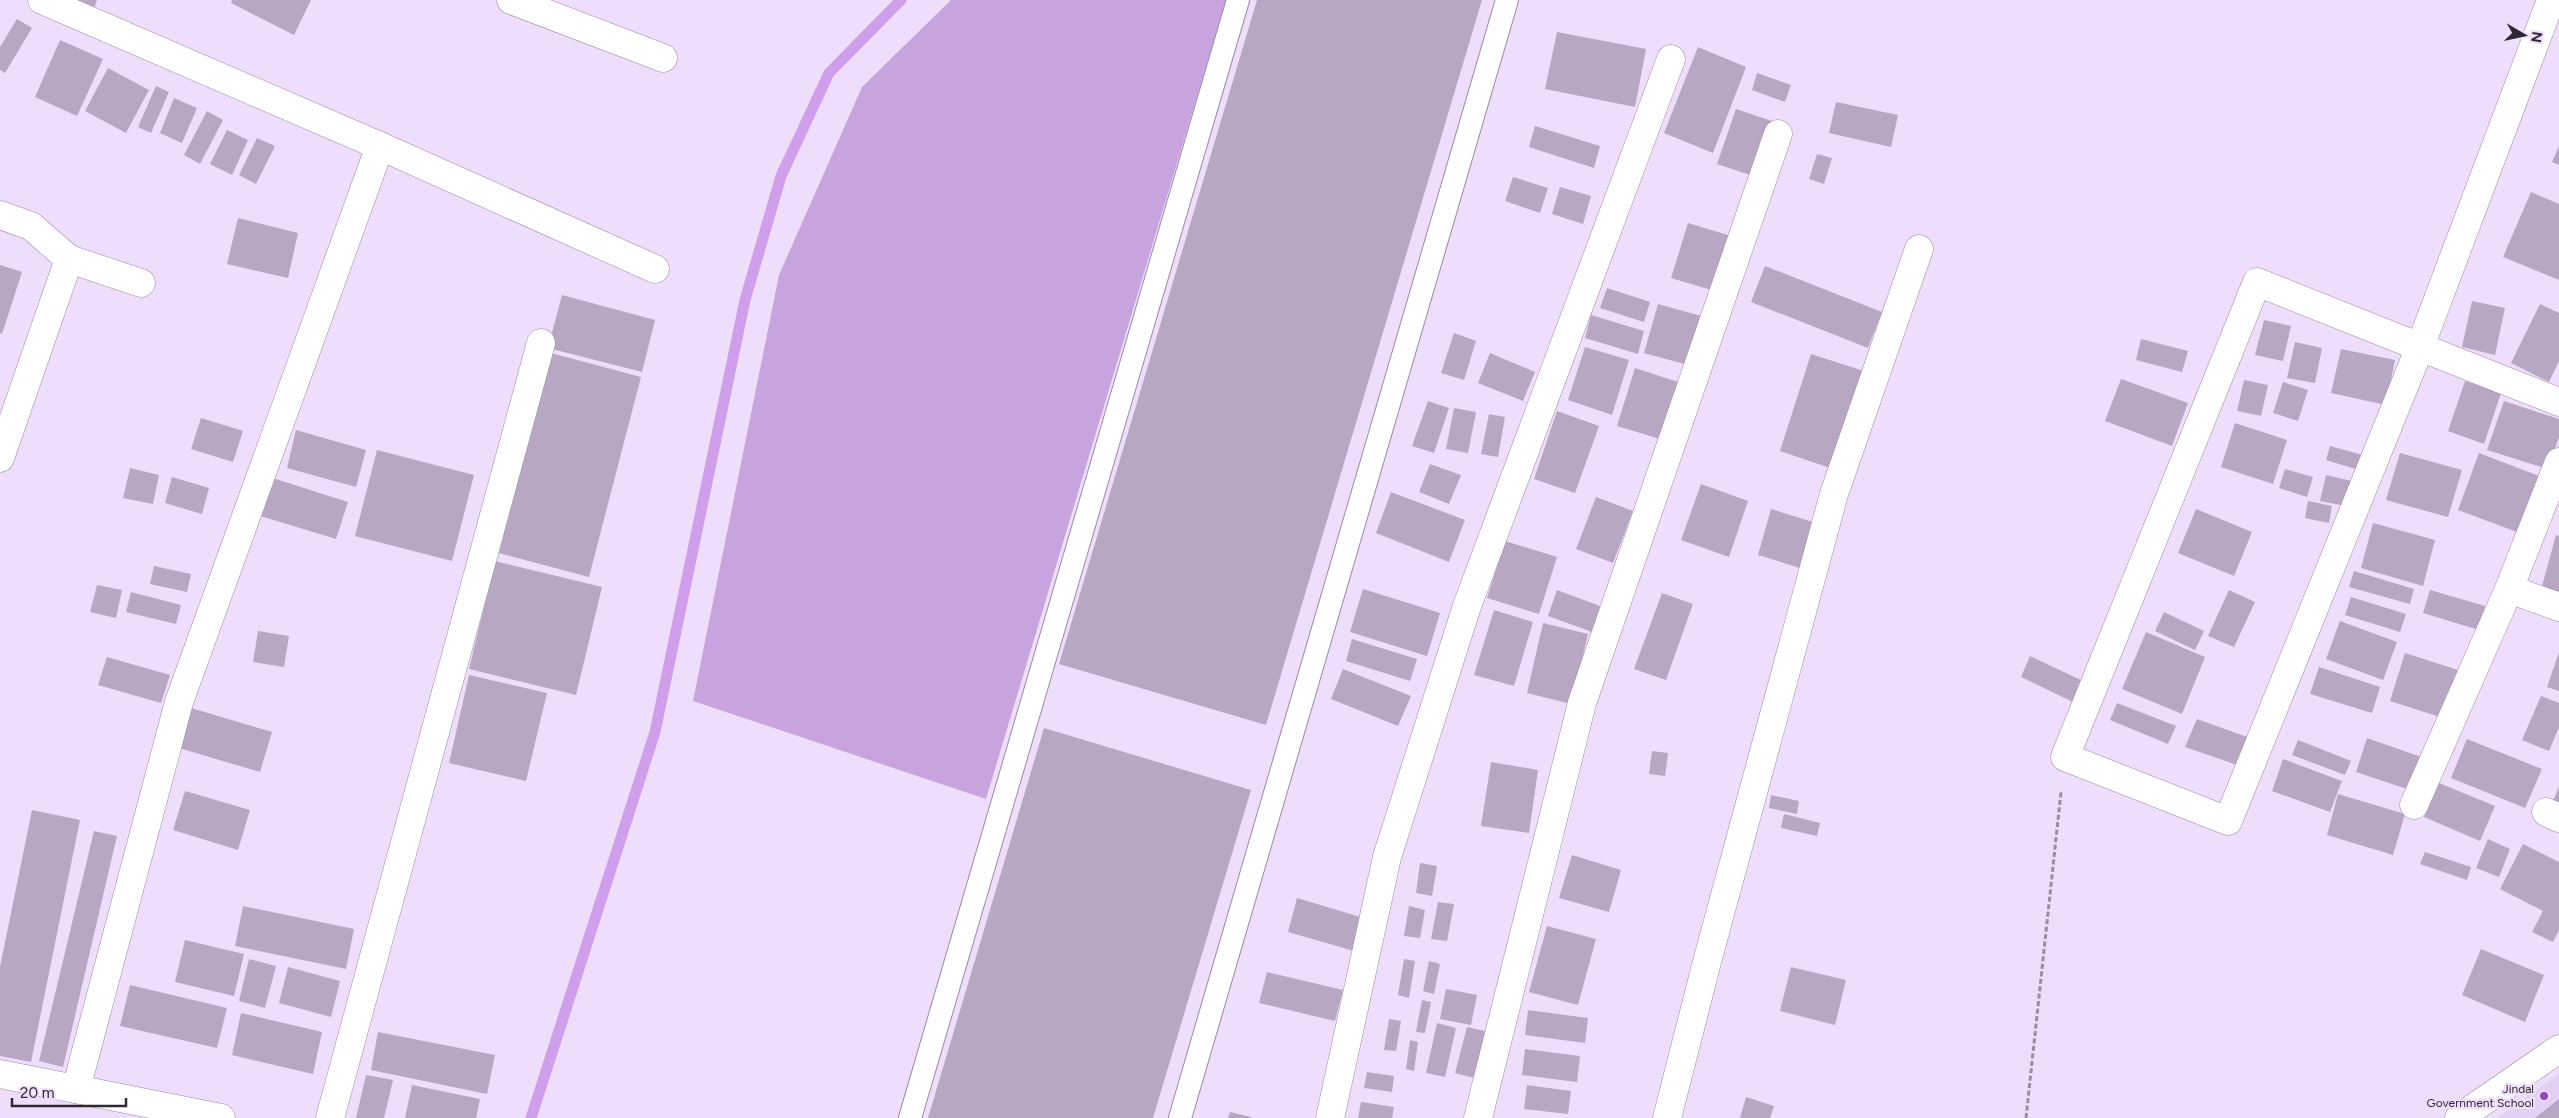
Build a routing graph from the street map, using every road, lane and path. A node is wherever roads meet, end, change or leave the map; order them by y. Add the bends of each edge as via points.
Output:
1 (42, 0) edge
2 (511, 0) edge
3 (1238, 0) edge
4 (1507, 0) edge
5 (2551, 0) edge
6 (663, 58) dead end
7 (1671, 59) dead end
8 (1778, 134) dead end
9 (380, 146) junction
10 (0, 215) edge
11 (1918, 249) dead end
12 (69, 259) junction
13 (655, 269) dead end
14 (141, 283) dead end
15 (542, 343) dead end
16 (2420, 348) junction
17 (2559, 402) edge
18 (0, 458) edge
19 (2559, 462) edge
20 (2509, 589) junction
21 (2559, 608) edge
22 (2065, 757) junction
23 (2414, 805) dead end
24 (2559, 1049) edge
25 (0, 1074) edge
26 (76, 1089) junction
27 (221, 1118) edge
28 (330, 1118) edge
29 (910, 1118) edge
30 (1180, 1118) edge
31 (1330, 1118) edge
32 (1478, 1118) edge
33 (1667, 1118) edge
34 (2026, 1118) edge
35 (2459, 1118) edge

1 - 9 street
2 - 6 street
3 - 29 lane
4 - 30 lane
5 - 16 street
7 - 31 street via 1467,606 1387,857
8 - 32 street via 1582,703
9 - 13 street
9 - 26 street via 179,702
10 - 12 street via 31,226
11 - 33 street via 1834,494
12 - 14 street
12 - 18 street
15 - 28 street
16 - 17 street
16 - 22 street via 2228,821
16 - 22 street via 2257,282
19 - 20 street
20 - 21 street
20 - 23 street
22 - 34 path
24 - 35 street
25 - 26 street
26 - 27 street

